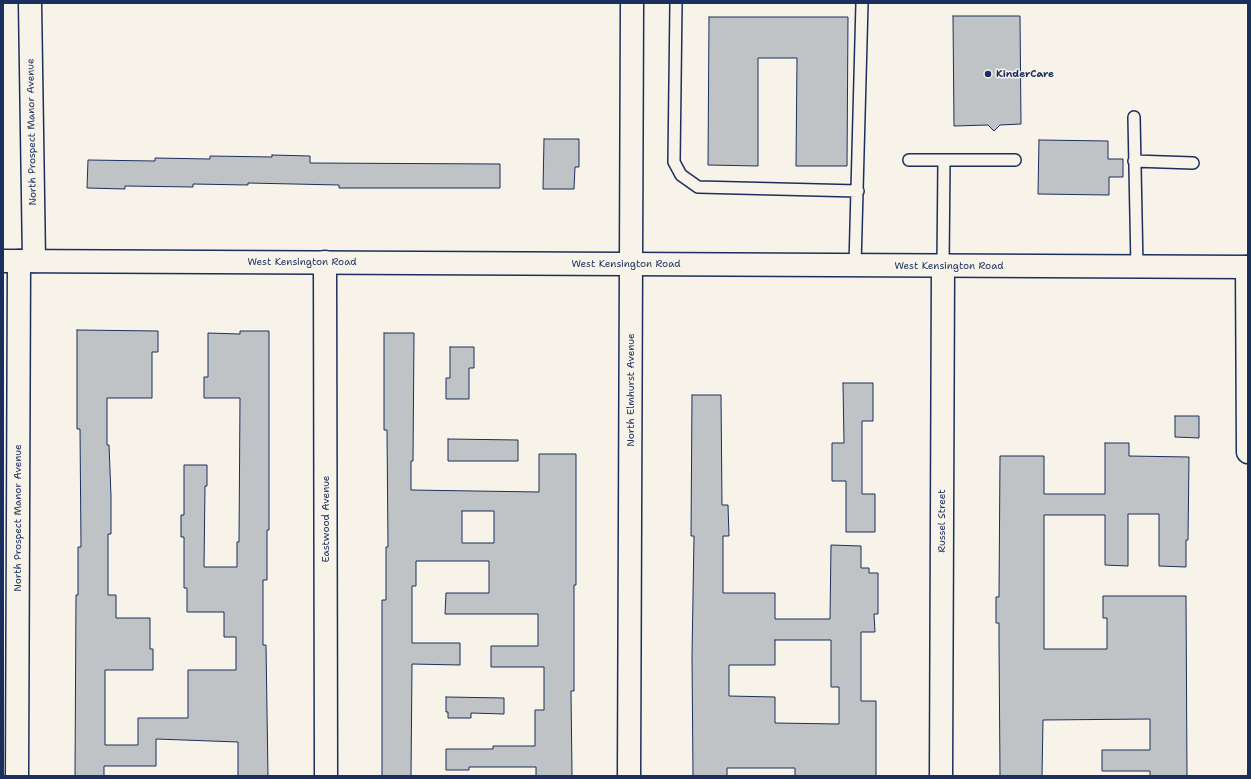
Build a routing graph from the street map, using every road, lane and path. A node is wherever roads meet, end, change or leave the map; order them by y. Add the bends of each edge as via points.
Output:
1 (30, 3) edge
2 (632, 3) edge
3 (676, 3) edge
4 (862, 3) edge
5 (1134, 117) dead end
6 (909, 160) dead end
7 (944, 160) junction
8 (1016, 160) dead end
9 (1134, 161) junction
10 (1193, 163) dead end
11 (858, 191) junction
12 (18, 261) edge
13 (326, 262) junction
14 (631, 264) junction
15 (855, 265) junction
16 (943, 266) junction
17 (1137, 267) junction
18 (1248, 267) edge
19 (1248, 452) edge
20 (17, 776) edge
21 (326, 776) edge
22 (629, 776) edge
23 (941, 776) edge

1 - 12 street, North Prospect Manor Avenue
2 - 14 street, North Elmhurst Avenue
3 - 11 lane via 674,162 681,175 698,187
4 - 11 lane
5 - 9 lane
6 - 7 lane
7 - 8 lane
7 - 16 lane
9 - 10 lane
9 - 17 lane
11 - 15 lane
12 - 13 street, West Kensington Road
12 - 20 street, North Prospect Manor Avenue
13 - 14 street, West Kensington Road
13 - 21 street, Eastwood Avenue
14 - 15 street, West Kensington Road
14 - 22 street, North Elmhurst Avenue
15 - 16 street, West Kensington Road
16 - 17 street, West Kensington Road
16 - 23 street, Russel Street
17 - 18 street, West Kensington Road
18 - 19 street

